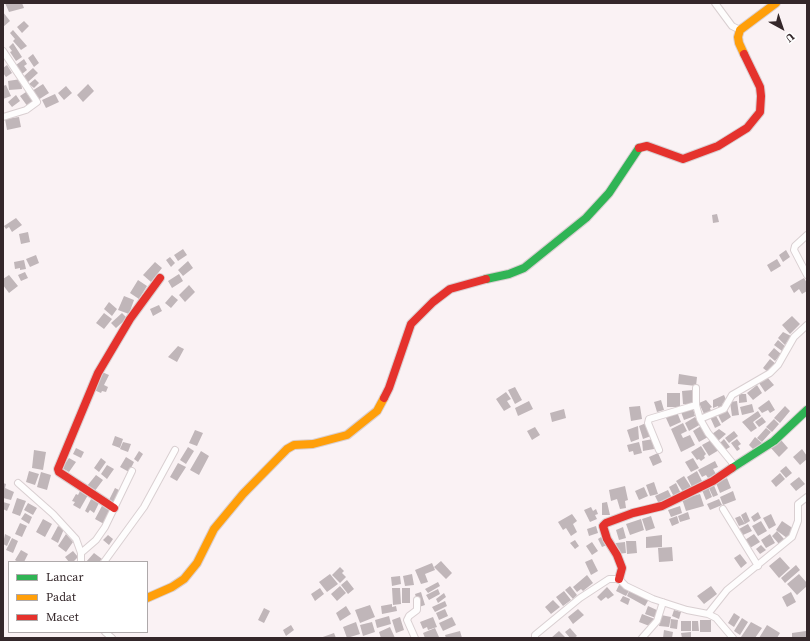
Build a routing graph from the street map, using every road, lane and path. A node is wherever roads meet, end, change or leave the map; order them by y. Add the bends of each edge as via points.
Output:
1 (715, 3) edge
2 (776, 3) edge
3 (740, 30) junction
4 (3, 51) edge
5 (3, 117) edge
6 (807, 235) edge
7 (807, 275) edge
8 (160, 278) dead end
9 (807, 325) edge
10 (696, 388) dead end
11 (696, 405) junction
12 (807, 410) edge
13 (700, 419) junction
14 (175, 450) dead end
15 (659, 450) dead end
16 (735, 466) junction
17 (132, 471) dead end
18 (18, 484) dead end
19 (807, 497) edge
20 (114, 508) junction
21 (723, 509) dead end
22 (81, 553) junction
23 (81, 561) edge
24 (105, 561) edge
25 (758, 566) junction
26 (619, 579) junction
27 (148, 598) edge
28 (416, 600) dead end
29 (663, 602) junction
30 (708, 614) junction
31 (414, 638) edge
32 (535, 638) edge
33 (642, 638) edge
34 (733, 638) edge

1 - 3 street via 732,26
2 - 3 street
3 - 27 street via 739,42 755,75 761,96 760,112 747,128 707,151 683,159 647,146 640,147 610,193 586,218 524,268 500,277 458,286 433,302 411,324 389,388 371,417 347,435 313,444 294,445 287,449 243,494 214,529 197,563 184,579
4 - 5 street via 37,102 26,110
6 - 7 street via 794,250
8 - 20 street via 130,319 98,373 58,469
9 - 13 street via 794,337 778,365 770,373 732,395 724,409
10 - 11 street
11 - 13 street
11 - 15 street via 649,420
12 - 16 street via 774,441
13 - 16 street
14 - 24 street via 144,507
16 - 26 street via 714,481 662,506 604,524 607,539 622,568
17 - 20 street
18 - 22 street via 53,514 76,539
19 - 25 street via 798,504 798,521 794,534
20 - 22 street via 96,540
21 - 25 street
22 - 23 street
25 - 30 street via 727,590
26 - 29 street via 626,586
26 - 32 street via 609,579 580,598 535,635
28 - 31 street via 417,610 407,620
29 - 30 street
29 - 33 street via 657,621
30 - 34 street via 716,618

